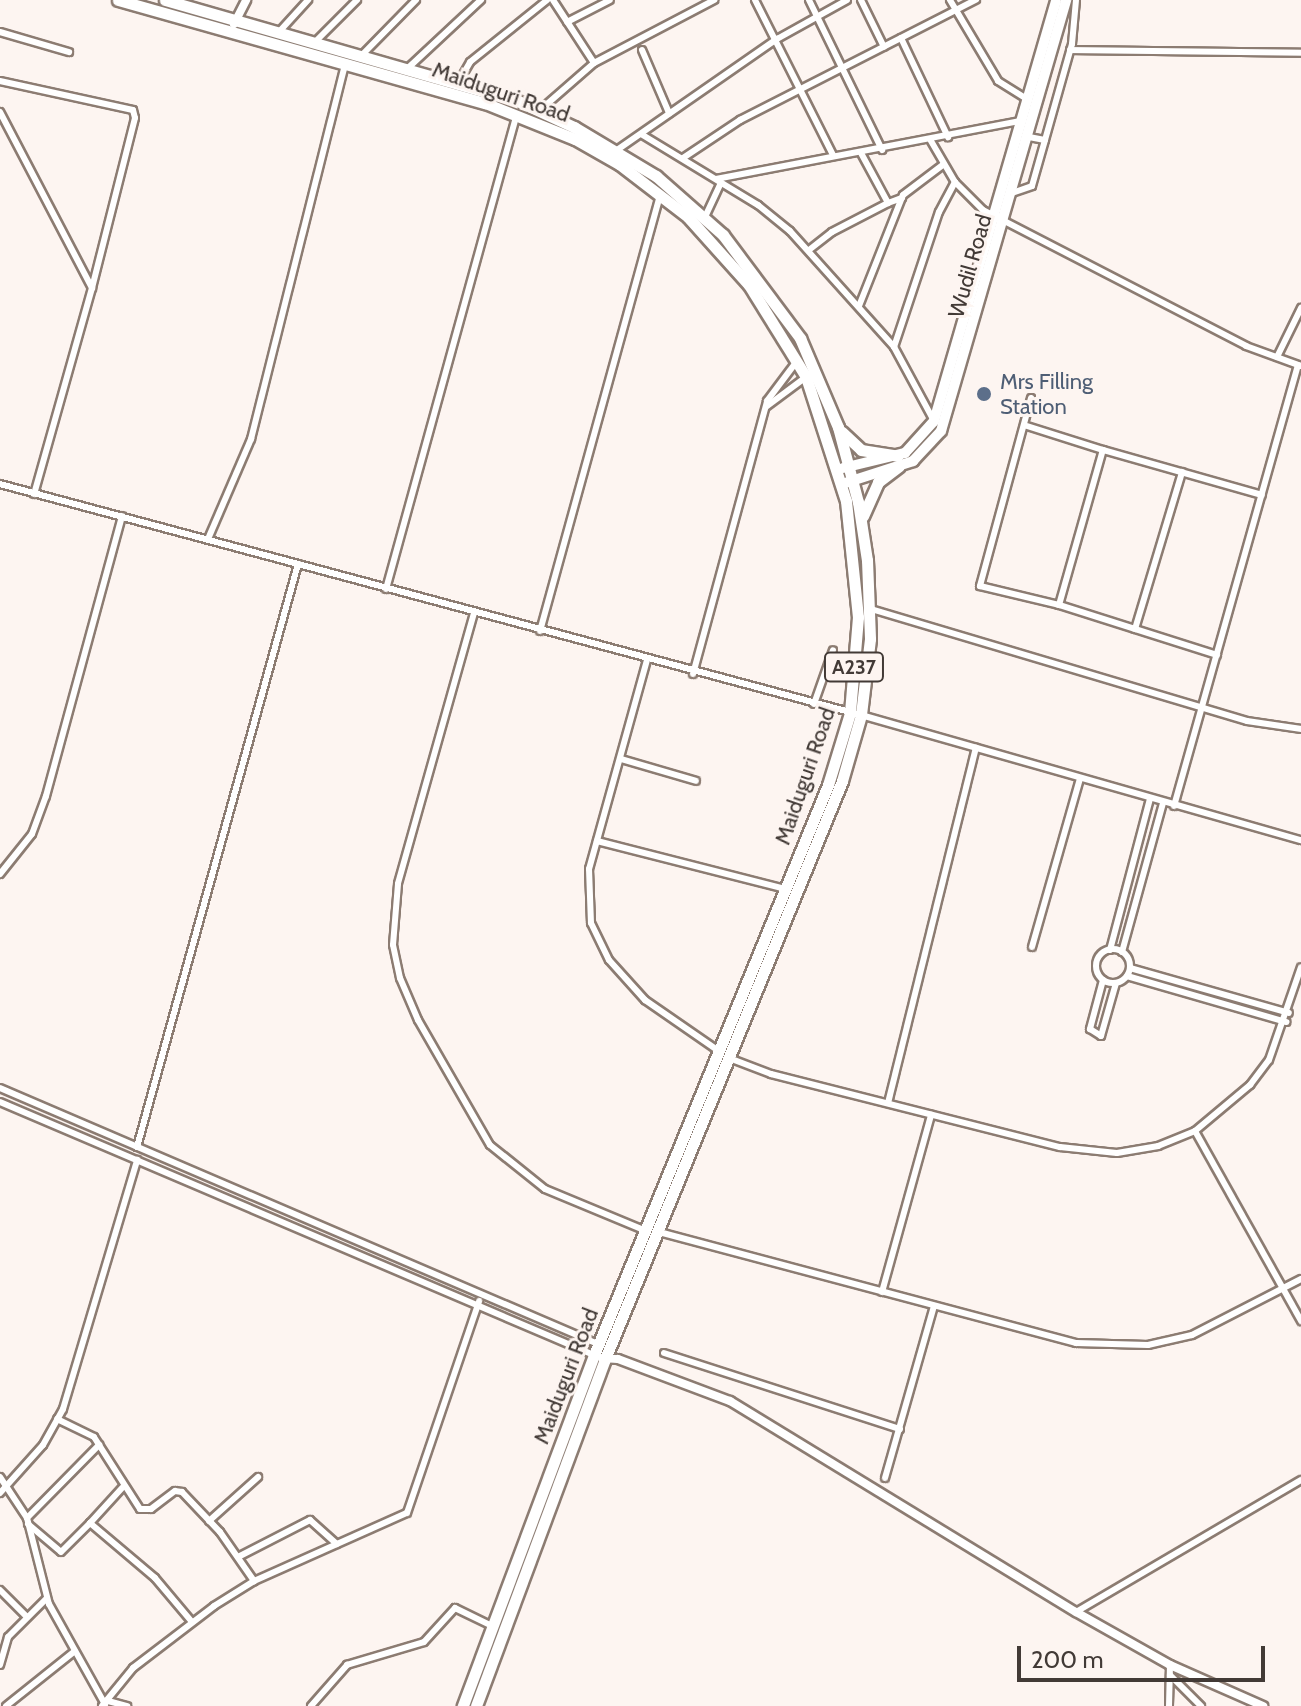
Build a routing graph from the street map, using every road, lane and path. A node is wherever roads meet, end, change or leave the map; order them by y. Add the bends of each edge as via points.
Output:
1 (118, 0) edge
2 (165, 0) edge
3 (246, 0) edge
4 (308, 0) edge
5 (357, 0) edge
6 (416, 0) edge
7 (481, 0) edge
8 (550, 0) edge
9 (610, 0) edge
10 (714, 0) edge
11 (755, 0) edge
12 (809, 0) edge
13 (847, 0) edge
14 (861, 0) edge
15 (950, 0) edge
16 (976, 0) edge
17 (1056, 0) edge
18 (1066, 0) edge
19 (1076, 0) edge
20 (956, 10) junction
21 (818, 17) junction
22 (567, 22) junction
23 (234, 25) junction
24 (0, 32) edge
25 (278, 33) junction
26 (901, 38) junction
27 (777, 39) junction
28 (314, 43) junction
29 (884, 47) junction
30 (642, 50) dead end
31 (1070, 50) junction
32 (69, 52) dead end
33 (1301, 53) edge
34 (360, 57) junction
35 (345, 63) junction
36 (594, 63) junction
37 (843, 68) junction
38 (1047, 69) junction
39 (407, 70) junction
40 (1063, 74) junction
41 (0, 81) edge
42 (458, 83) junction
43 (800, 90) junction
44 (1027, 99) junction
45 (519, 108) junction
46 (539, 111) junction
47 (0, 112) edge
48 (669, 113) junction
49 (1021, 121) junction
50 (641, 134) junction
51 (948, 137) junction
52 (1029, 137) junction
53 (1045, 140) junction
54 (931, 141) junction
55 (617, 150) junction
56 (882, 150) junction
57 (861, 153) junction
58 (833, 155) junction
59 (683, 158) junction
60 (944, 164) junction
61 (719, 180) junction
62 (955, 182) junction
63 (661, 193) junction
64 (1012, 193) junction
65 (902, 197) junction
66 (888, 203) junction
67 (705, 217) junction
68 (999, 218) junction
69 (809, 250) junction
70 (92, 288) junction
71 (859, 306) junction
72 (1301, 308) edge
73 (894, 347) junction
74 (1277, 357) junction
75 (797, 361) junction
76 (1300, 366) edge
77 (806, 377) junction
78 (947, 397) junction
79 (1031, 398) dead end
80 (765, 408) junction
81 (934, 421) junction
82 (1027, 426) junction
83 (838, 427) junction
84 (1103, 450) junction
85 (898, 461) junction
86 (844, 468) junction
87 (1182, 472) junction
88 (848, 482) junction
89 (0, 484) edge
90 (34, 494) junction
91 (1262, 495) junction
92 (122, 516) junction
93 (862, 524) junction
94 (208, 539) junction
95 (298, 564) junction
96 (386, 589) junction
97 (1059, 605) junction
98 (871, 609) junction
99 (474, 613) junction
100 (1135, 629) junction
101 (540, 631) junction
102 (833, 650) dead end
103 (1217, 655) junction
104 (647, 660) junction
105 (693, 674) junction
106 (814, 704) junction
107 (1203, 704) junction
108 (855, 714) junction
109 (1301, 729) edge
110 (976, 748) junction
111 (621, 759) junction
112 (1080, 779) junction
113 (696, 781) dead end
114 (1150, 799) junction
115 (1163, 803) junction
116 (1174, 806) junction
117 (1301, 840) edge
118 (597, 841) junction
119 (0, 874) edge
120 (785, 889) junction
121 (1123, 899) junction
122 (1135, 902) junction
123 (1032, 947) dead end
124 (1110, 950) junction
125 (1122, 952) junction
126 (1301, 967) edge
127 (1130, 968) junction
128 (1151, 974) junction
129 (1127, 976) junction
130 (1103, 980) junction
131 (1149, 982) junction
132 (1116, 983) junction
133 (1228, 1000) junction
134 (1289, 1013) junction
135 (1286, 1022) junction
136 (724, 1055) junction
137 (0, 1088) edge
138 (0, 1102) edge
139 (888, 1103) junction
140 (931, 1115) junction
141 (1195, 1131) junction
142 (137, 1147) junction
143 (137, 1160) junction
144 (653, 1231) junction
145 (1301, 1279) edge
146 (1282, 1288) junction
147 (882, 1292) junction
148 (480, 1298) junction
149 (934, 1306) junction
150 (1301, 1321) edge
151 (605, 1353) junction
152 (664, 1353) dead end
153 (57, 1419) junction
154 (900, 1429) junction
155 (99, 1445) junction
156 (0, 1477) edge
157 (258, 1477) dead end
158 (885, 1478) dead end
159 (1301, 1480) edge
160 (7, 1484) junction
161 (122, 1488) junction
162 (0, 1493) edge
163 (28, 1521) junction
164 (209, 1521) junction
165 (90, 1523) junction
166 (337, 1544) junction
167 (238, 1557) junction
168 (254, 1581) junction
169 (0, 1590) edge
170 (47, 1598) junction
171 (1076, 1612) junction
172 (27, 1617) junction
173 (192, 1622) junction
174 (492, 1626) junction
175 (2, 1651) edge
176 (75, 1651) junction
177 (0, 1665) edge
178 (1170, 1670) junction
179 (105, 1704) edge
180 (6, 1706) edge
181 (127, 1706) edge
182 (311, 1706) edge
183 (463, 1706) edge
184 (476, 1706) edge
185 (1169, 1706) edge
186 (1201, 1706) edge
187 (1263, 1706) edge

1 - 23 highway, Maiduguri Road / A237
2 - 23 highway, Maiduguri Road / A237
3 - 23 street
4 - 25 street
5 - 28 street
6 - 34 street
7 - 39 street
8 - 22 street
8 - 42 street via 470,62
9 - 22 street
10 - 36 street
11 - 27 street
12 - 21 street
13 - 21 street
14 - 29 street
15 - 20 street
16 - 20 street
17 - 44 main road, Wudil Road
18 - 38 main road, Wudil Road
19 - 31 street
20 - 26 street
20 - 44 street via 998,81
21 - 27 street
21 - 37 street
22 - 36 street
23 - 25 highway, Maiduguri Road / A237
23 - 35 highway, Maiduguri Road / A237
24 - 32 street
25 - 28 highway, Maiduguri Road / A237
26 - 29 street
26 - 51 street
27 - 43 street
27 - 48 street
28 - 34 highway, Maiduguri Road / A237
29 - 37 street
30 - 48 street
31 - 33 street
31 - 40 street
34 - 39 highway, Maiduguri Road / A237
35 - 45 highway, Maiduguri Road / A237
35 - 94 street via 251,439
36 - 46 street
37 - 43 street
37 - 56 street
38 - 40 street
38 - 52 main road, Wudil Road
39 - 42 highway, Maiduguri Road / A237
40 - 53 street
41 - 70 street via 133,110
42 - 45 highway, Maiduguri Road / A237
43 - 58 street
43 - 59 street via 740,120
44 - 49 main road, Wudil Road
45 - 46 highway, Maiduguri Road / A237
45 - 63 highway, Maiduguri Road / A237
45 - 96 street
46 - 55 highway, Maiduguri Road / A237
47 - 70 street
48 - 50 street
49 - 51 street
49 - 68 main road, Wudil Road
50 - 55 street
50 - 59 street
51 - 54 street
52 - 53 street
52 - 64 main road, Wudil Road
53 - 64 street via 1032,186
54 - 56 street
54 - 60 street
55 - 67 highway, Maiduguri Road / A237
56 - 57 street
57 - 58 street
57 - 66 street
58 - 61 street
59 - 61 street
60 - 62 street
60 - 65 street
61 - 67 street
61 - 69 street via 758,205
62 - 68 street
62 - 73 street via 939,212
63 - 75 highway, Maiduguri Road / A237 via 739,273
63 - 101 street
64 - 68 main road, Wudil Road
65 - 66 street
65 - 71 street
66 - 69 street
67 - 83 highway, Maiduguri Road / A237 via 792,326
68 - 74 street
68 - 78 main road, Wudil Road
69 - 71 street
70 - 90 street
71 - 73 street
72 - 74 street
73 - 81 street
74 - 76 street
75 - 77 highway, Maiduguri Road / A237
75 - 80 street
76 - 91 street
77 - 80 street
77 - 86 highway, Maiduguri Road / A237
78 - 81 main road, Wudil Road
78 - 85 main road, Wudil Road via 932,444
79 - 82 street
80 - 105 street
81 - 85 main road, Wudil Road
82 - 84 street
82 - 97 street via 980,586
83 - 85 highway via 861,450
83 - 86 highway, Maiduguri Road / A237
84 - 87 street
84 - 97 street
85 - 86 main road, Wudil Road
85 - 88 main road, Wudil Road
85 - 93 highway via 868,497
86 - 88 highway, Maiduguri Road / A237
87 - 91 street
87 - 100 street
88 - 93 highway, Maiduguri Road / A237
88 - 108 highway, Maiduguri Road / A237 via 857,570
89 - 90 street
90 - 92 street
91 - 103 street
92 - 94 street
92 - 119 street via 46,796 32,834
93 - 98 highway, Maiduguri Road / A237
94 - 95 street
95 - 96 street
95 - 142 street
96 - 99 street
97 - 100 street
98 - 107 street
98 - 108 highway, Maiduguri Road / A237
99 - 101 street
99 - 144 street via 398,884 393,945 400,978 418,1020 490,1145 545,1189
100 - 103 street
101 - 104 street
102 - 106 street
103 - 107 street
104 - 105 street
104 - 111 street
105 - 106 street
106 - 108 street
107 - 109 street via 1247,721
107 - 116 street
108 - 110 street
108 - 120 highway, Maiduguri Road / A237
108 - 136 highway, Maiduguri Road / A237 via 827,821
110 - 112 street
110 - 139 street
111 - 113 street
111 - 118 street
112 - 114 street
112 - 123 street
114 - 115 street
114 - 121 street
115 - 116 street
115 - 122 street
116 - 117 street
118 - 120 street
118 - 136 street via 586,894 591,923 609,960 645,1000
120 - 136 highway, Maiduguri Road / A237
121 - 122 street
121 - 124 street
122 - 125 street
124 - 125 street
124 - 130 street via 1097,961
125 - 127 street
126 - 134 street
127 - 128 street
127 - 129 street
128 - 131 street
128 - 133 street
129 - 131 street
129 - 132 street
130 - 132 street
130 - 132 street via 1090,1029 1101,1036
131 - 133 street
133 - 134 street
133 - 135 street
134 - 135 street
135 - 141 street via 1269,1060 1250,1085
136 - 139 street via 771,1074
136 - 144 highway, Maiduguri Road / A237
137 - 142 street
138 - 143 street
139 - 140 street
140 - 141 street via 1081,1152 1158,1146
140 - 147 street
141 - 146 street
142 - 148 street
143 - 148 street
143 - 153 street
144 - 147 street
144 - 151 highway, Maiduguri Road / A237
145 - 146 street
146 - 149 street via 1192,1335 1148,1345 1076,1343
146 - 150 street
147 - 149 street
148 - 151 street
148 - 166 street via 412,1508
149 - 154 street
151 - 171 street via 730,1401
151 - 174 highway, Maiduguri Road / A237
151 - 184 highway, Maiduguri Road / A237
152 - 154 street
153 - 155 street via 88,1432
153 - 160 street via 43,1445
154 - 158 street
155 - 161 street
155 - 163 street
156 - 160 street
157 - 164 street
159 - 171 street
160 - 162 street
160 - 163 street
161 - 164 street via 146,1510 180,1490
161 - 165 street
163 - 165 street via 61,1552
163 - 170 street
164 - 167 street
165 - 173 street via 155,1578
166 - 167 street via 314,1519
166 - 168 street
167 - 168 street
168 - 173 street
169 - 172 street
170 - 172 street
170 - 176 street
171 - 178 street
172 - 175 street
173 - 179 street via 133,1668
174 - 182 street via 455,1608 424,1642 347,1665
174 - 183 highway, Maiduguri Road / A237
175 - 177 street
176 - 179 street
176 - 180 street
178 - 185 street
178 - 186 street
178 - 187 street
179 - 181 street

